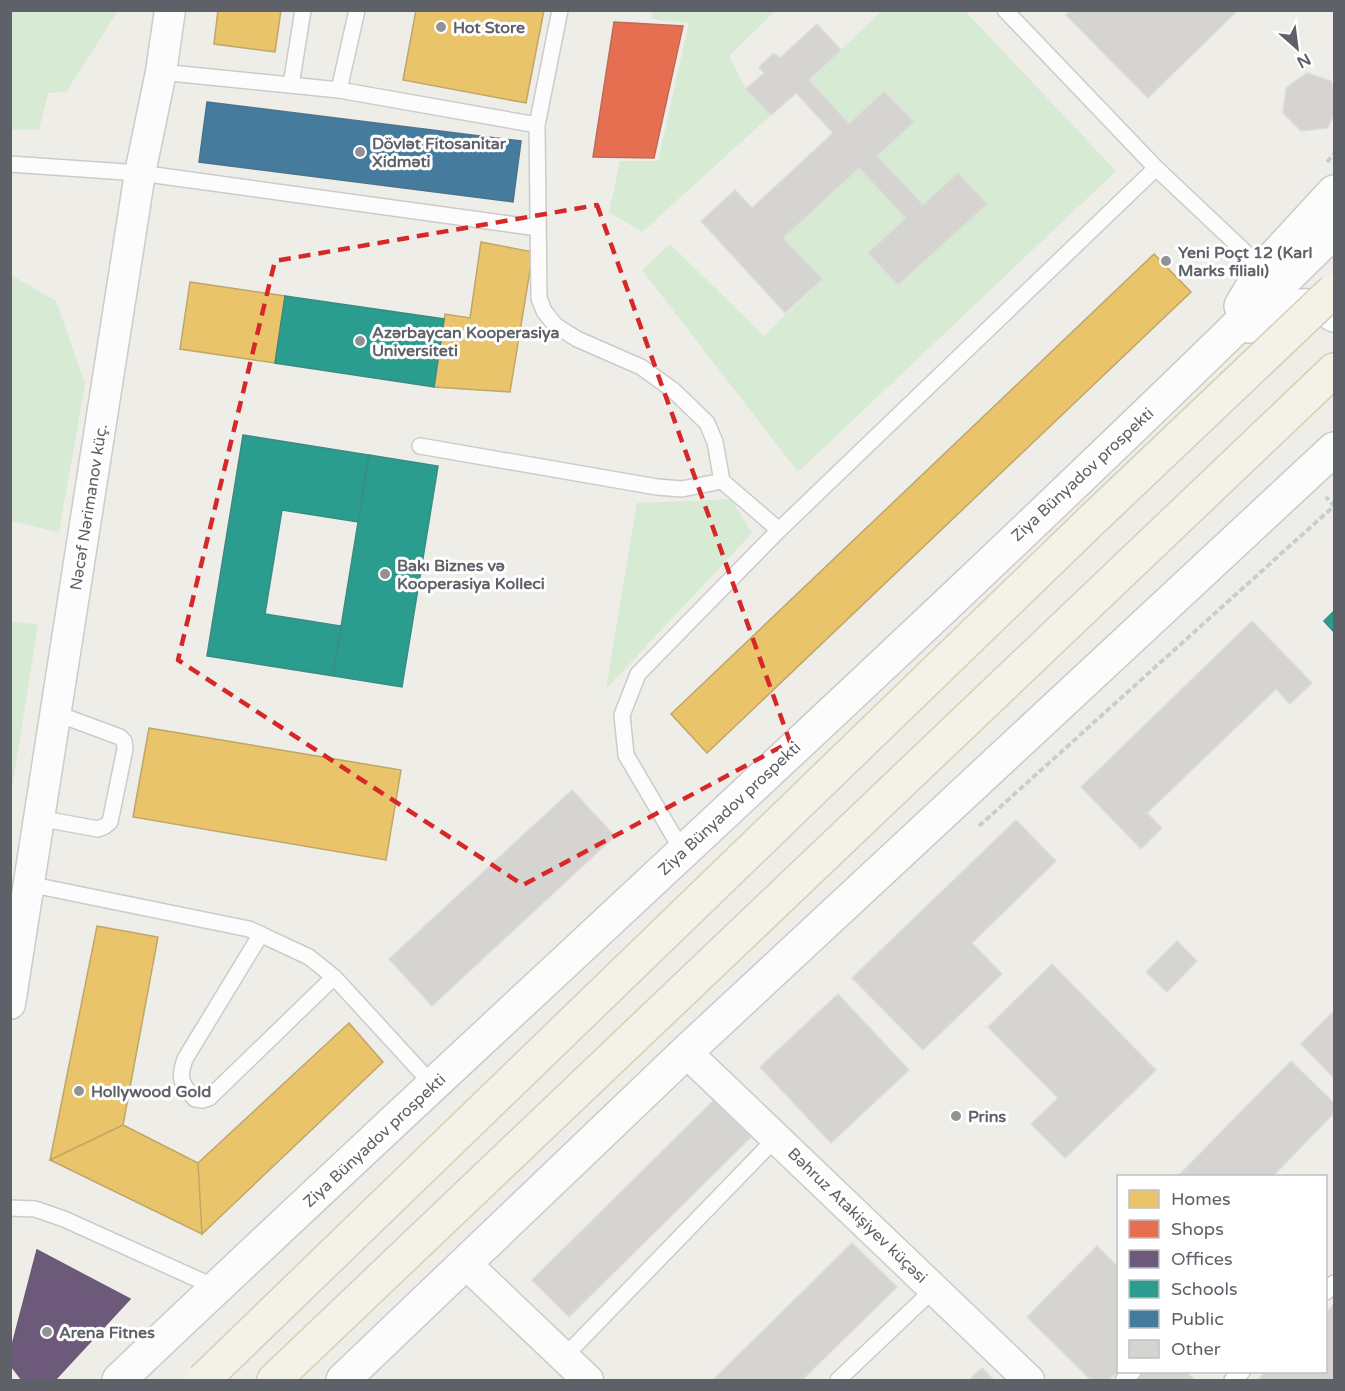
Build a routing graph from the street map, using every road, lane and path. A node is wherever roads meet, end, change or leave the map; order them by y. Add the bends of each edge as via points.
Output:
1 (170, 10) edge
2 (303, 10) edge
3 (357, 10) edge
4 (561, 10) edge
5 (1007, 11) edge
6 (161, 72) junction
7 (291, 85) junction
8 (339, 90) junction
9 (537, 125) junction
10 (10, 164) edge
11 (1156, 168) junction
12 (140, 173) junction
13 (1335, 192) edge
14 (538, 228) junction
15 (1335, 231) edge
16 (1263, 269) junction
17 (1335, 290) edge
18 (1335, 315) edge
19 (1217, 347) junction
20 (1335, 370) edge
21 (1335, 437) edge
22 (420, 446) dead end
23 (1335, 449) edge
24 (1306, 475) junction
25 (722, 481) junction
26 (1335, 506) edge
27 (779, 530) junction
28 (55, 713) junction
29 (38, 818) junction
30 (972, 832) dead end
31 (683, 852) junction
32 (28, 884) junction
33 (261, 934) junction
34 (334, 977) junction
35 (10, 1004) edge
36 (686, 1052) junction
37 (433, 1085) junction
38 (777, 1137) junction
39 (10, 1209) edge
40 (465, 1263) junction
41 (217, 1288) junction
42 (935, 1288) junction
43 (564, 1357) junction
44 (353, 1377) edge
45 (119, 1380) edge
46 (203, 1380) edge
47 (274, 1380) edge
48 (588, 1380) edge
49 (838, 1380) edge
50 (1029, 1380) edge

1 - 6 street, Nəcəf Nərimanov küç.
2 - 7 lane
3 - 8 lane
4 - 9 lane
5 - 11 lane
6 - 7 lane
6 - 12 street, Nəcəf Nərimanov küç.
7 - 8 lane
8 - 9 lane
9 - 14 lane
10 - 12 lane
11 - 16 lane
11 - 27 lane
12 - 14 lane
12 - 28 street, Nəcəf Nərimanov küç.
13 - 16 main road
14 - 25 lane via 538,298 544,311 555,325 577,339 641,367 673,390 707,423
15 - 19 main road, Ziya Bünyadov prospekti
16 - 19 main road
17 - 46 main road, bridge via 1102,510
18 - 19 main road via 1311,304 1287,309 1258,319
19 - 31 main road, Ziya Bünyadov prospekti
20 - 47 main road
21 - 24 main road
22 - 25 lane via 657,488 682,489
23 - 24 main road
24 - 36 main road
25 - 27 lane
26 - 30 path
27 - 31 lane via 638,674 622,716 626,755
28 - 29 street, Nəcəf Nərimanov küç.
28 - 29 lane via 120,737 125,748 110,822 98,829
29 - 32 street, Nəcəf Nərimanov küç.
31 - 37 main road, Ziya Bünyadov prospekti
32 - 33 lane
32 - 35 street, Nəcəf Nərimanov küç.
33 - 34 lane via 309,957
33 - 34 lane via 185,1059 180,1072 183,1085 195,1099 209,1098
34 - 37 lane
36 - 38 street, Bəhruz Atakişiyev küçəsi
36 - 40 main road
37 - 41 main road, Ziya Bünyadov prospekti
38 - 42 street, Bəhruz Atakişiyev küçəsi
38 - 43 lane
39 - 41 lane via 35,1209 64,1219
40 - 43 street
40 - 44 main road
41 - 45 main road, Ziya Bünyadov prospekti
42 - 49 lane
42 - 50 street, Bəhruz Atakişiyev küçəsi
43 - 48 street

